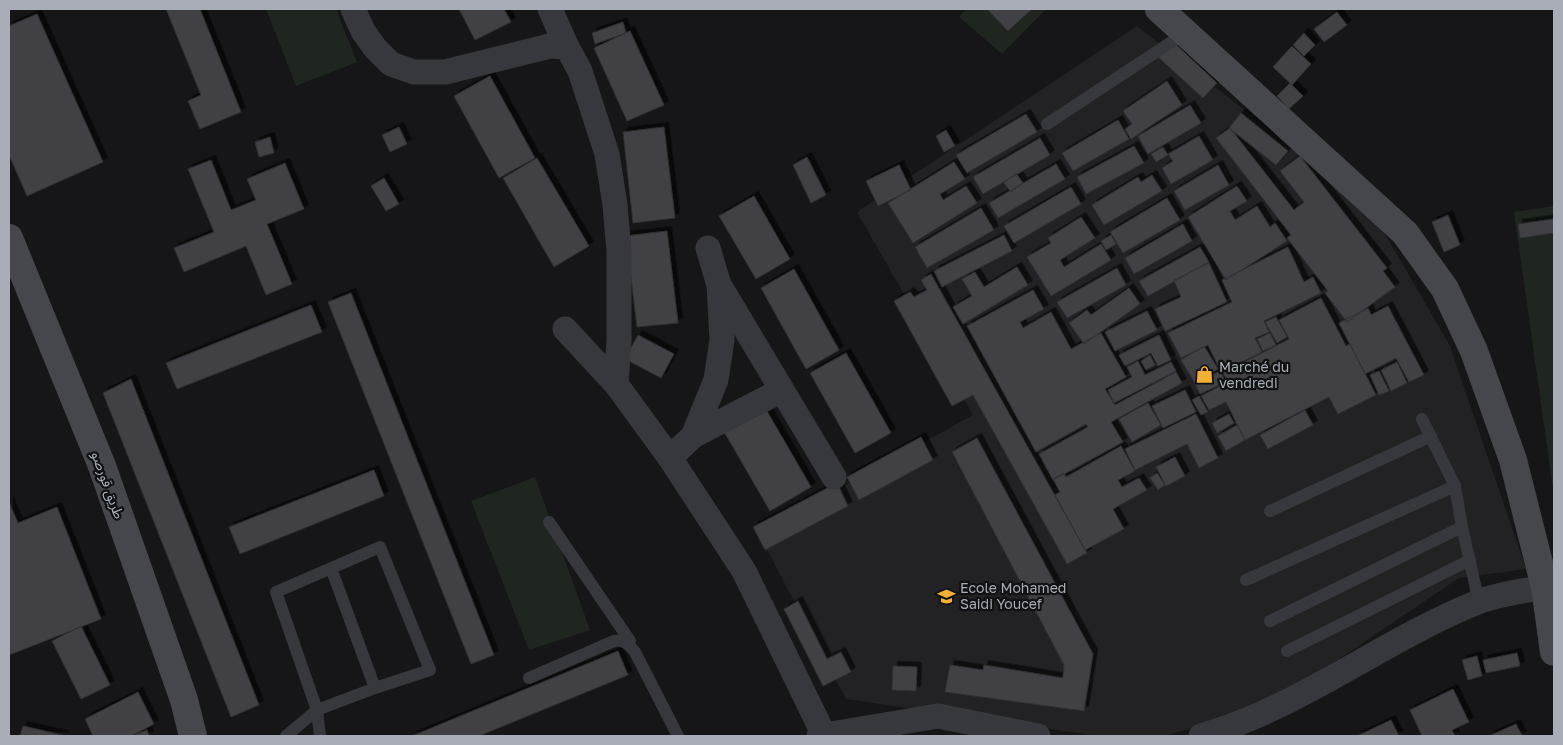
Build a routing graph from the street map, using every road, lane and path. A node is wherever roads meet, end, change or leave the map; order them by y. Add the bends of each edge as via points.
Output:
1 (353, 9) edge
2 (550, 9) edge
3 (1159, 9) edge
4 (1185, 33) junction
5 (567, 47) junction
6 (1047, 124) dead end
7 (9, 238) edge
8 (708, 248) dead end
9 (720, 285) junction
10 (565, 329) dead end
11 (616, 384) junction
12 (782, 390) junction
13 (1422, 419) dead end
14 (693, 436) junction
15 (1431, 436) junction
16 (670, 458) junction
17 (834, 477) dead end
18 (1455, 486) junction
19 (1270, 511) dead end
20 (549, 522) dead end
21 (1462, 527) junction
22 (1470, 560) junction
23 (331, 568) junction
24 (1246, 580) dead end
25 (1545, 587) junction
26 (1479, 602) junction
27 (1270, 621) dead end
28 (627, 643) junction
29 (1287, 651) dead end
30 (1554, 652) edge
31 (530, 678) dead end
32 (375, 688) junction
33 (317, 710) junction
34 (936, 726) edge
35 (193, 736) edge
36 (286, 736) edge
37 (320, 736) edge
38 (678, 736) edge
39 (822, 736) edge
40 (1038, 736) edge
41 (1201, 736) edge

1 - 5 street via 375,48 391,64 414,72 445,72 550,46
2 - 5 street
3 - 4 main road
4 - 6 lane
4 - 25 main road via 1405,233 1445,289 1474,351 1513,460
5 - 11 street via 580,70 607,154 615,205 619,251
7 - 35 main road, طريق قورصو via 102,466 184,700
8 - 9 street
9 - 12 street
9 - 14 street via 722,340 716,380
10 - 11 street
11 - 16 street
12 - 14 street
12 - 17 street
13 - 15 lane
14 - 16 street
15 - 18 lane
15 - 19 lane
16 - 39 street via 744,571
18 - 21 lane
18 - 24 lane
20 - 28 lane via 630,641
21 - 22 lane
21 - 27 lane
22 - 26 lane
22 - 29 lane
23 - 32 lane
23 - 32 lane via 380,547 430,670
23 - 33 lane via 276,592
25 - 26 street
25 - 30 main road
26 - 41 street via 1423,627 1286,703 1226,729
28 - 31 lane via 614,641
28 - 38 lane via 635,652
32 - 33 lane
33 - 36 lane
33 - 37 lane
34 - 39 street
34 - 40 street

